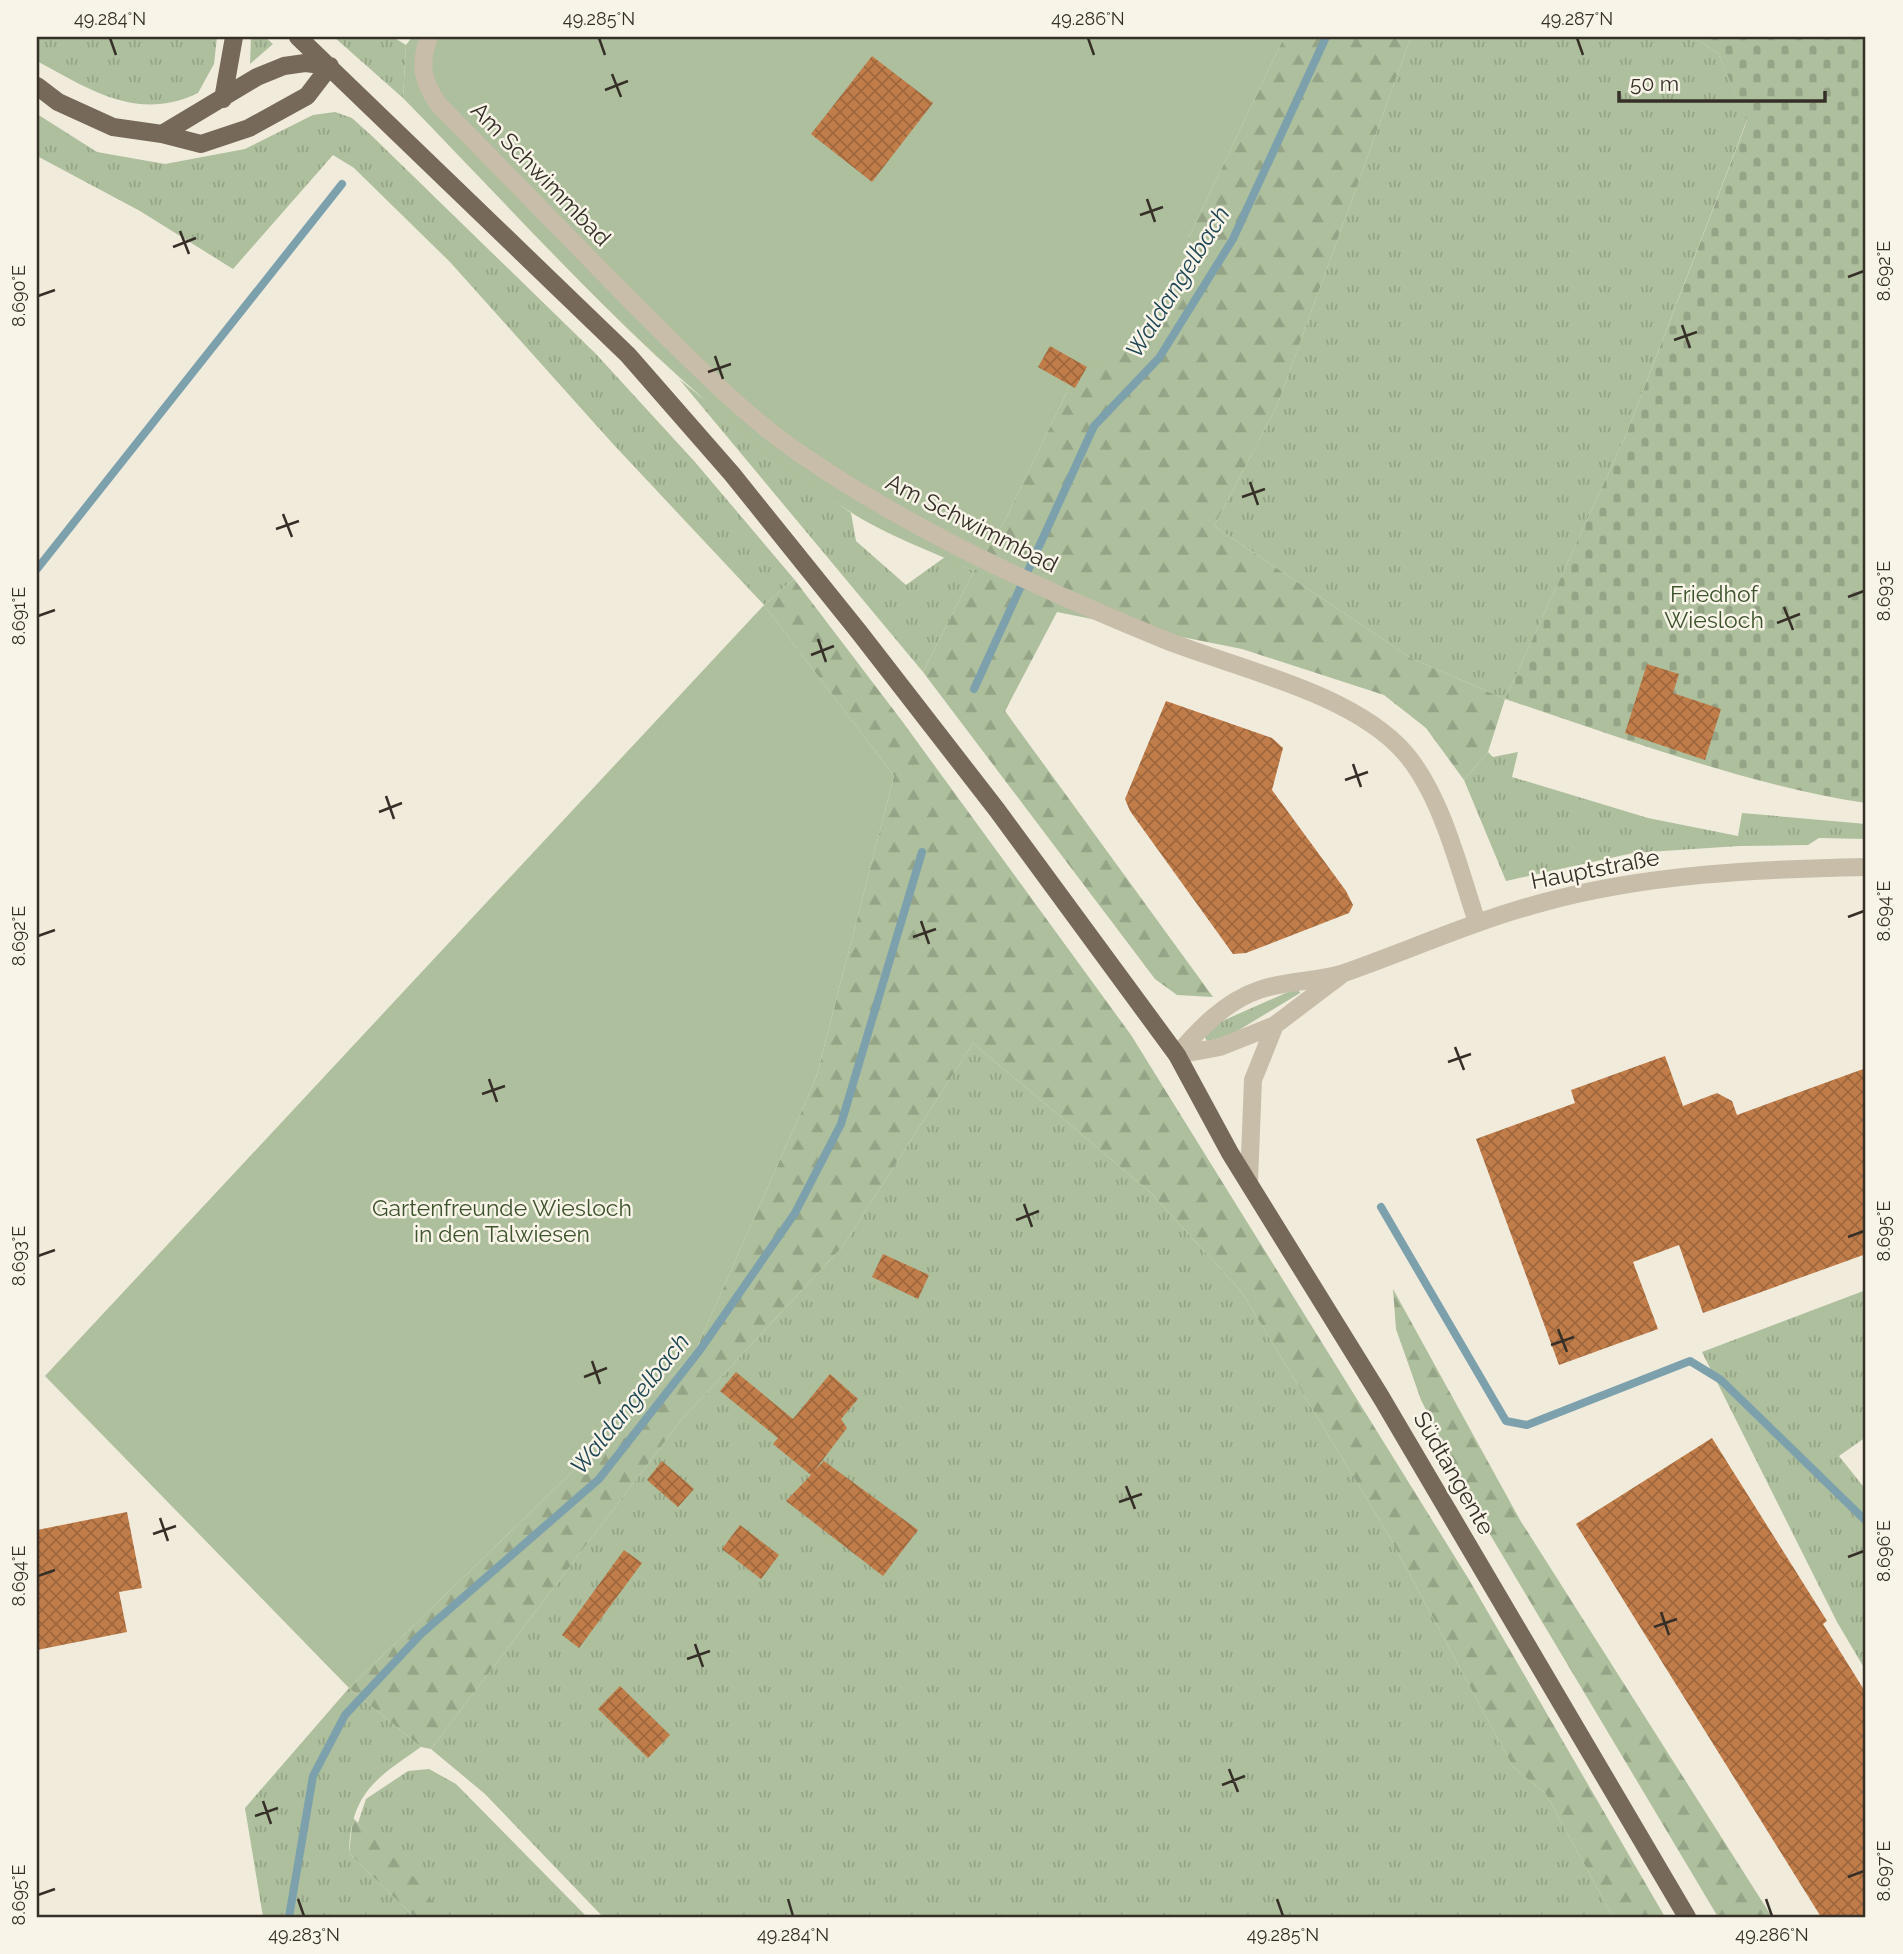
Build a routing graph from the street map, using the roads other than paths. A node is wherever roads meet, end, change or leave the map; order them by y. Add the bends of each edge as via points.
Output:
1 (234, 37) edge
2 (299, 37) edge
3 (429, 37) edge
4 (330, 66) junction
5 (37, 86) edge
6 (223, 99) junction
7 (162, 134) junction
8 (1866, 867) edge
9 (1477, 922) junction
10 (1343, 973) junction
11 (1275, 1025) junction
12 (1177, 1055) junction
13 (1249, 1181) junction
14 (1687, 1917) edge

1 - 6 main road
2 - 4 main road, Südtangente
3 - 9 street, Am Schwimmbad via 421,70 439,105 753,420 886,509 1000,568 1372,723 1404,751 1428,783
4 - 6 main road via 284,66
4 - 7 main road via 307,96 249,128 201,144
4 - 12 main road, Südtangente via 585,310 732,474 907,693
5 - 7 main road via 58,102 113,127
6 - 7 main road
8 - 9 street, Hauptstraße via 1673,878 1543,902
9 - 10 street, Hauptstraße
10 - 11 street, Hauptstraße
10 - 12 street, Hauptstraße via 1257,990 1204,1023
11 - 12 street, Hauptstraße via 1220,1047
11 - 13 street via 1253,1080
12 - 13 main road, Südtangente
13 - 14 main road, Südtangente

